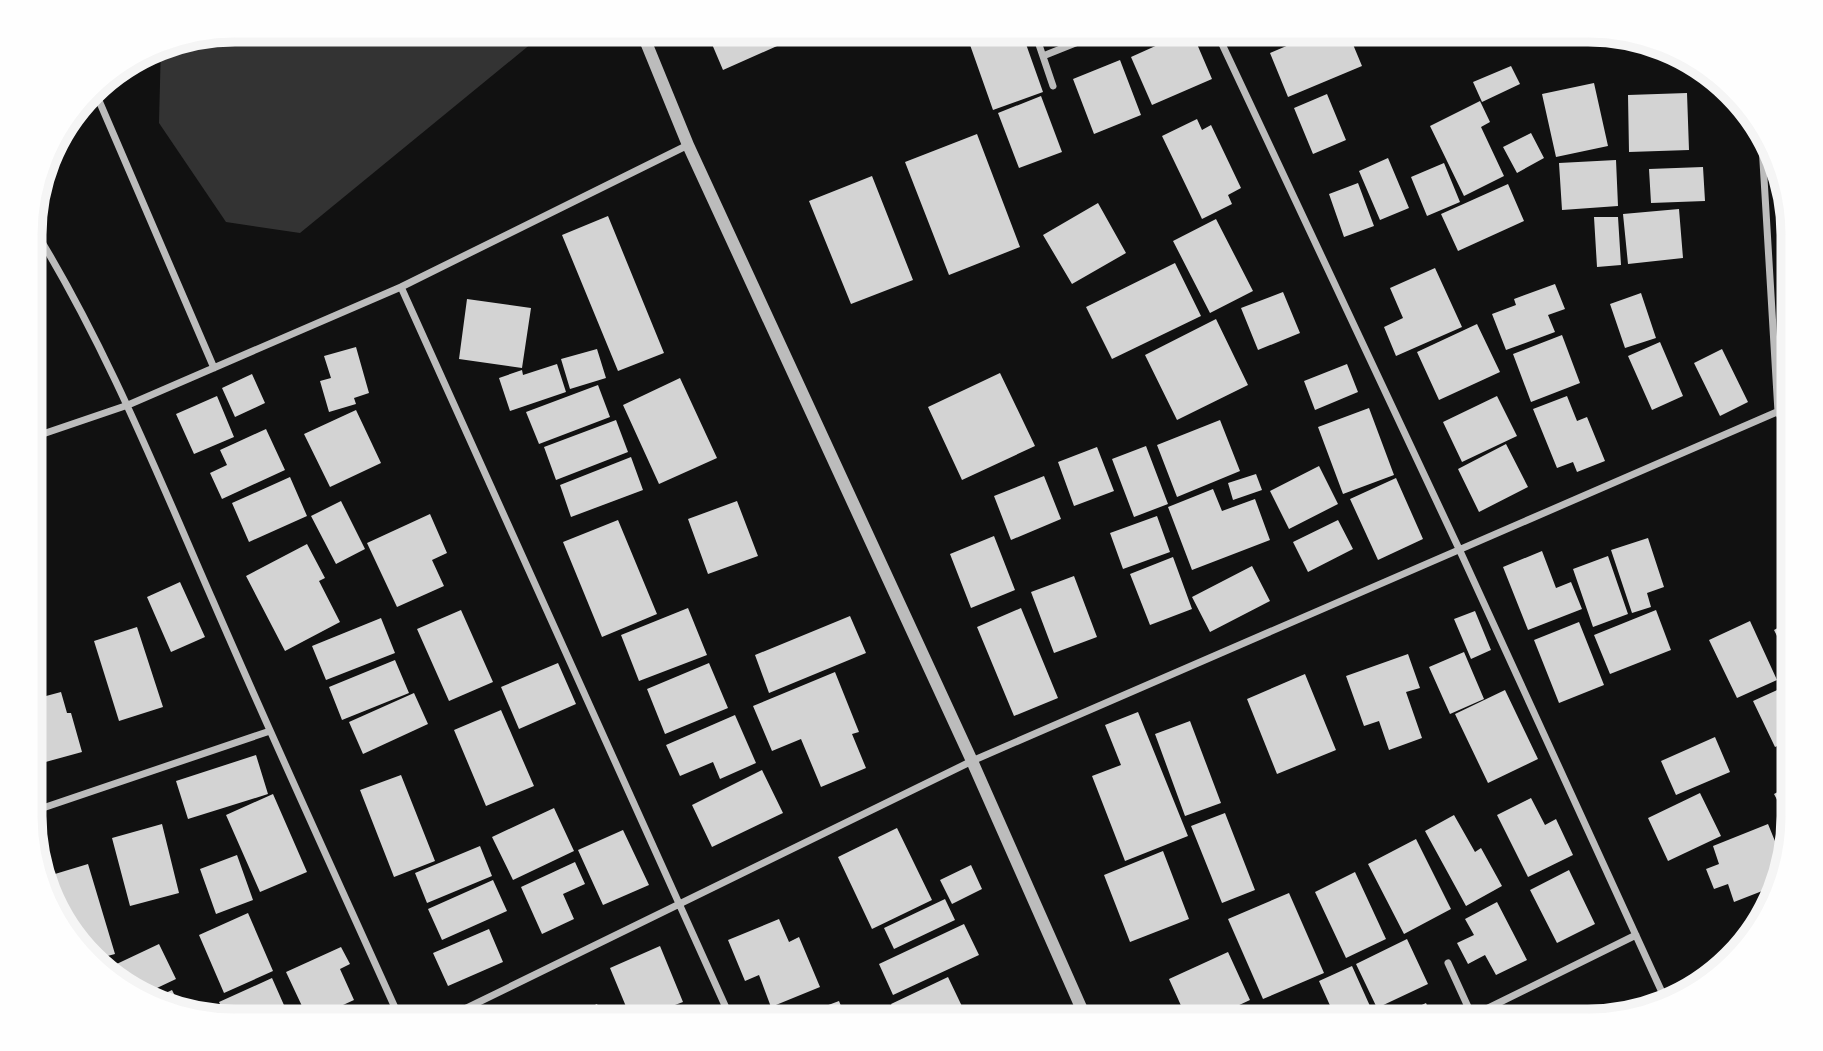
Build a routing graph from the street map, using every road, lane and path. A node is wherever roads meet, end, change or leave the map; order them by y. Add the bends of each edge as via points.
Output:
1 (646, 42) edge
2 (1038, 42) edge
3 (1078, 42) edge
4 (1222, 42) edge
5 (1043, 56) junction
6 (1053, 86) dead end
7 (99, 99) edge
8 (688, 145) junction
9 (1763, 154) edge
10 (42, 241) edge
11 (401, 287) junction
12 (215, 368) junction
13 (128, 405) junction
14 (1781, 411) edge
15 (1778, 412) junction
16 (1781, 418) edge
17 (42, 435) edge
18 (1460, 551) junction
19 (270, 731) junction
20 (972, 761) junction
21 (42, 809) edge
22 (680, 903) junction
23 (1636, 935) junction
24 (1448, 963) dead end
25 (1663, 994) edge
26 (396, 1009) edge
27 (464, 1009) edge
28 (727, 1009) edge
29 (1082, 1009) edge
30 (1469, 1009) edge
31 (1492, 1009) edge

1 - 8 street
2 - 5 street
3 - 5 street
4 - 18 street
5 - 6 street
7 - 12 street
8 - 11 street
8 - 20 street
9 - 15 street
10 - 13 street
11 - 12 street
11 - 22 street
12 - 13 street
13 - 17 street
13 - 19 street
14 - 15 street
15 - 16 street
15 - 18 street
18 - 20 street
18 - 23 street
19 - 21 street
19 - 26 street
20 - 22 street
20 - 29 street
22 - 27 street
22 - 28 street
23 - 25 street
23 - 31 street
24 - 30 street

